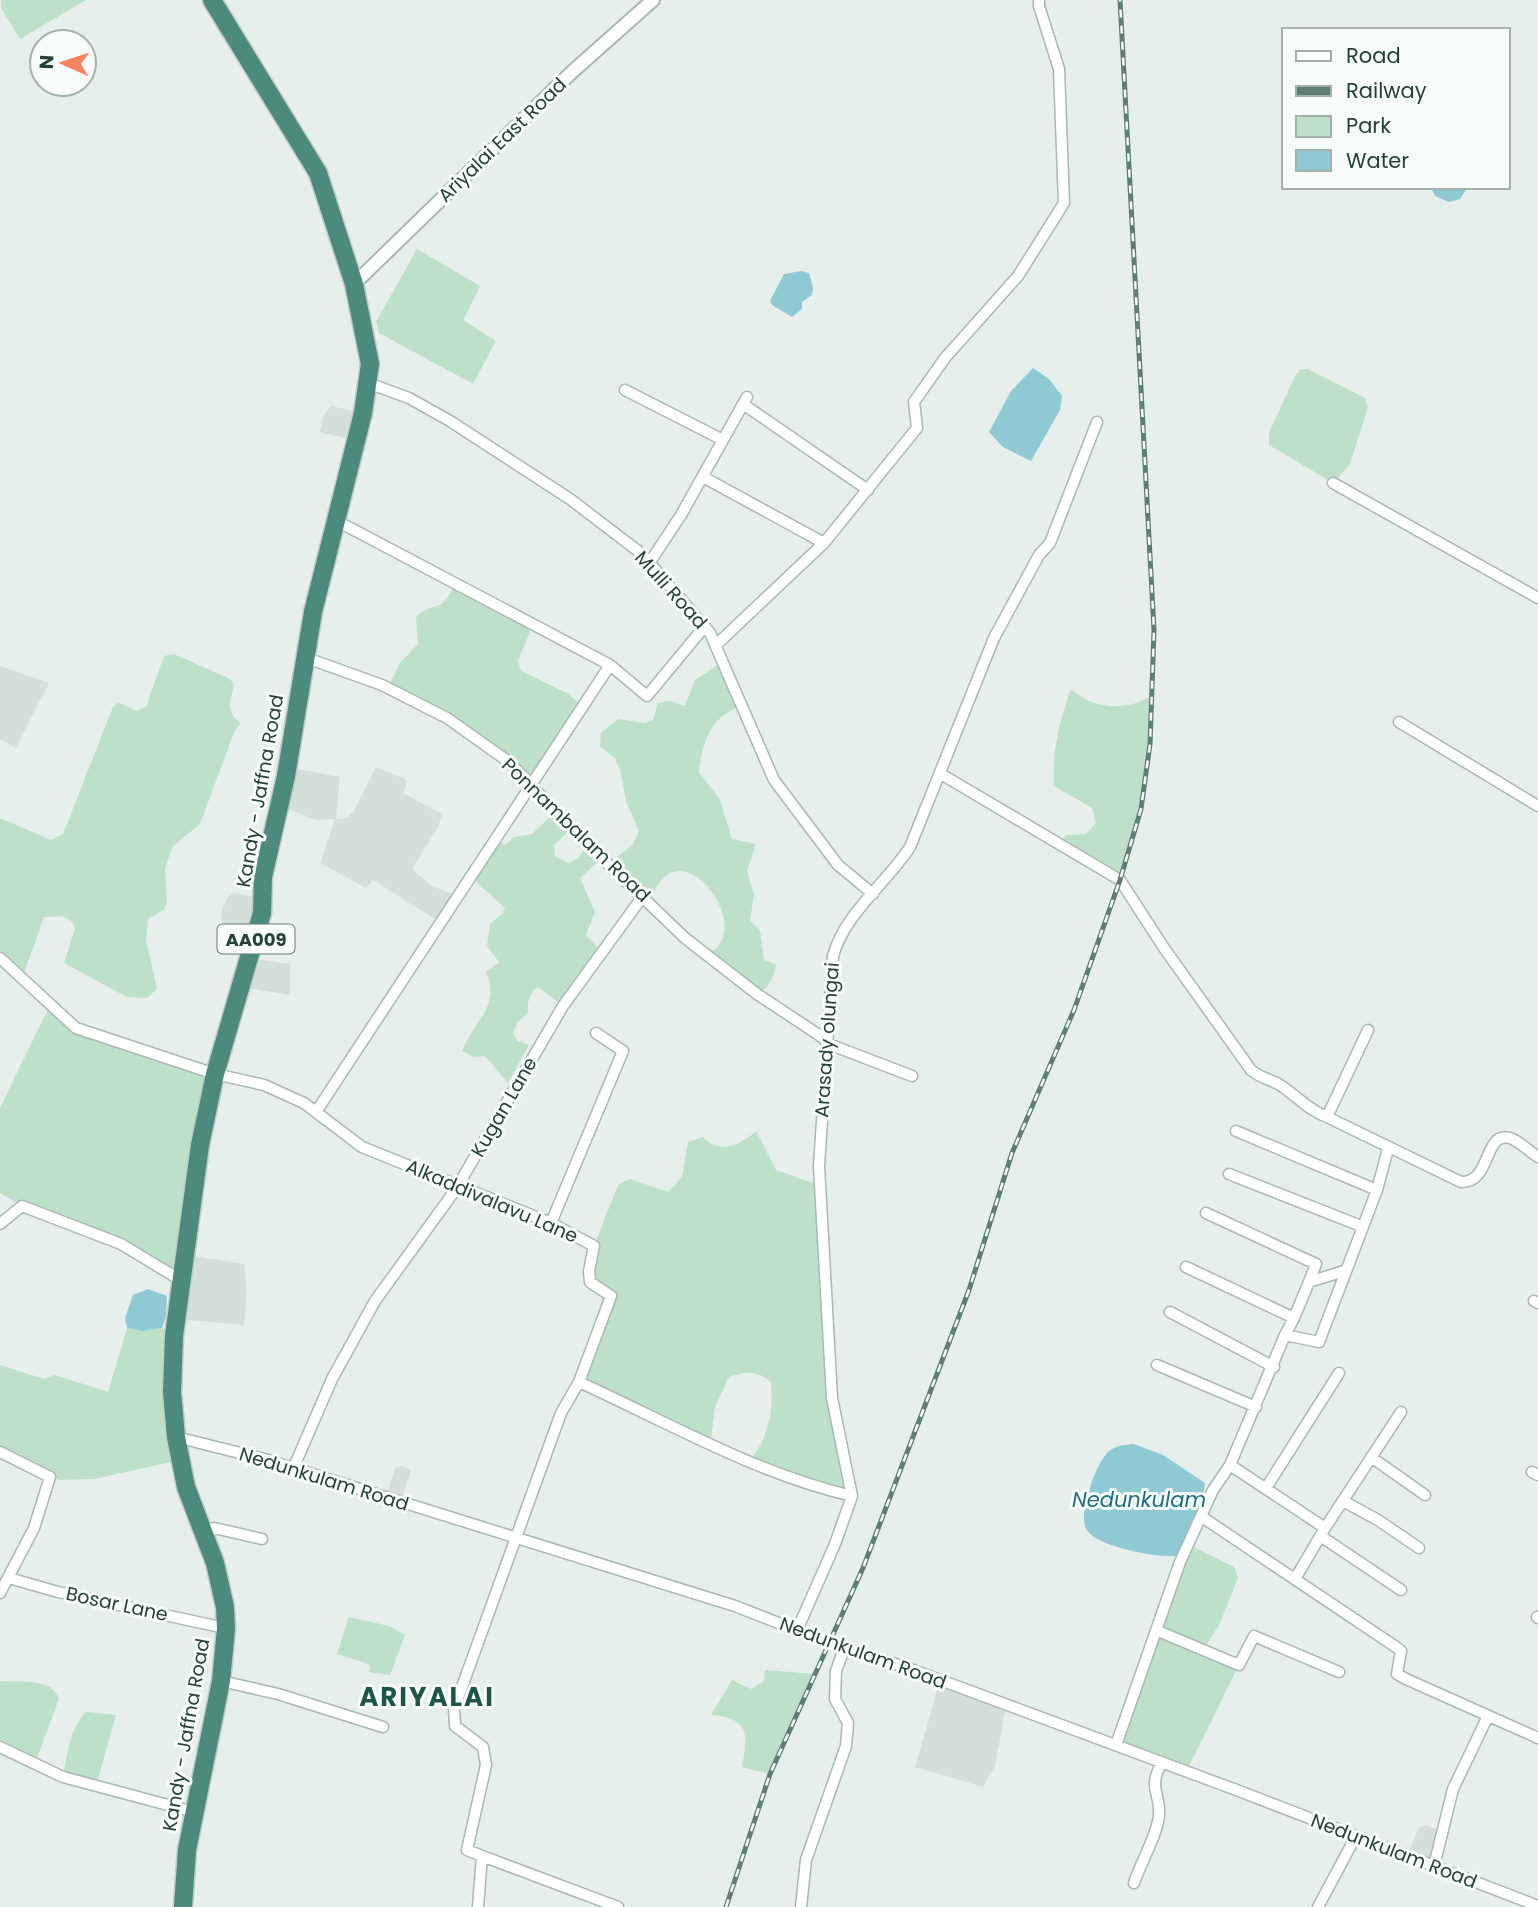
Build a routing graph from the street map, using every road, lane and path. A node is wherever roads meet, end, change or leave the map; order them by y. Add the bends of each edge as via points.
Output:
1 (212, 0) edge
2 (653, 0) edge
3 (1039, 0) edge
4 (354, 284) junction
5 (368, 383) junction
6 (625, 390) dead end
7 (1097, 422) dead end
8 (723, 440) junction
9 (703, 477) junction
10 (1333, 483) dead end
11 (868, 490) junction
12 (337, 521) junction
13 (824, 543) junction
14 (650, 562) junction
15 (1538, 598) edge
16 (705, 626) junction
17 (716, 646) junction
18 (304, 657) junction
19 (610, 665) junction
20 (1399, 722) dead end
21 (941, 774) junction
22 (530, 785) junction
23 (1538, 806) edge
24 (873, 894) junction
25 (643, 896) junction
26 (0, 958) edge
27 (1368, 1030) dead end
28 (596, 1033) dead end
29 (826, 1041) junction
30 (215, 1074) junction
31 (912, 1076) dead end
32 (316, 1112) junction
33 (1327, 1117) junction
34 (1236, 1131) dead end
35 (1388, 1149) junction
36 (1538, 1157) edge
37 (1229, 1174) dead end
38 (458, 1185) junction
39 (1377, 1190) junction
40 (1206, 1213) dead end
41 (551, 1223) junction
42 (0, 1224) edge
43 (1361, 1226) junction
44 (1186, 1267) dead end
45 (1344, 1271) junction
46 (182, 1282) junction
47 (1309, 1282) junction
48 (1170, 1312) dead end
49 (1294, 1318) junction
50 (1285, 1335) junction
51 (1157, 1365) dead end
52 (1274, 1367) junction
53 (1339, 1373) dead end
54 (579, 1382) junction
55 (1256, 1407) junction
56 (1401, 1412) dead end
57 (176, 1437) junction
58 (0, 1452) edge
59 (1371, 1457) junction
60 (1230, 1465) junction
61 (293, 1469) junction
62 (1266, 1488) junction
63 (1425, 1495) dead end
64 (852, 1496) junction
65 (1343, 1501) junction
66 (1202, 1517) junction
67 (1323, 1532) junction
68 (204, 1534) junction
69 (514, 1537) junction
70 (262, 1539) dead end
71 (1419, 1548) dead end
72 (9, 1578) junction
73 (1295, 1579) junction
74 (1401, 1590) dead end
75 (0, 1593) edge
76 (225, 1628) junction
77 (798, 1628) junction
78 (1158, 1631) junction
79 (844, 1649) junction
80 (1339, 1672) dead end
81 (221, 1681) junction
82 (1488, 1716) junction
83 (383, 1727) dead end
84 (1538, 1738) edge
85 (1116, 1745) junction
86 (0, 1746) edge
87 (1161, 1762) junction
88 (194, 1812) junction
89 (1356, 1836) junction
90 (482, 1856) junction
91 (1434, 1866) junction
92 (1135, 1884) dead end
93 (1538, 1906) edge
94 (183, 1907) edge
95 (478, 1907) edge
96 (618, 1907) edge
97 (801, 1907) edge
98 (1318, 1907) edge

1 - 4 highway, Kandy - Jaffna Road / AA009 via 318,173
2 - 4 street, Ariyalai East Road via 572,72
3 - 11 street via 1059,69 1064,204 1019,274 929,379 914,402 917,428
4 - 5 highway, Kandy - Jaffna Road / AA009 via 370,351
5 - 12 highway, Kandy - Jaffna Road / AA009
5 - 14 street, Mulli Road via 409,398 458,426 570,499
6 - 8 street
7 - 21 street, Arasady olungai via 1061,517 994,638
8 - 9 street
8 - 11 street via 745,401
9 - 13 street
9 - 14 street
10 - 15 street
11 - 13 street
12 - 18 highway, Kandy - Jaffna Road / AA009
12 - 19 street
13 - 17 street
14 - 16 street, Mulli Road
16 - 17 street, Mulli Road
16 - 19 street via 647,696
17 - 24 street, Mulli Road via 774,780 838,864
18 - 22 street, Ponnambalam Road via 382,685 447,718 509,762
18 - 30 highway, Kandy - Jaffna Road / AA009 via 286,776 262,877 262,913
19 - 22 street
20 - 23 street
21 - 24 street, Arasady olungai via 910,847 894,873
21 - 33 street via 1120,880 1251,1070
22 - 25 street, Ponnambalam Road
22 - 32 street
24 - 29 street, Arasady olungai via 838,937 832,956
25 - 29 street, Ponnambalam Road via 685,938
25 - 38 street, Kugan Lane via 563,1006
26 - 30 street, Alkaddivalavu Lane via 76,1028
27 - 33 street
28 - 41 street via 623,1051
29 - 31 street, Ponnambalam Road
29 - 64 street, Arasady olungai via 819,1166 826,1312 832,1398
30 - 32 street, Alkaddivalavu Lane via 264,1085
30 - 46 highway, Kandy - Jaffna Road / AA009 via 200,1145
32 - 38 street, Alkaddivalavu Lane via 362,1147
33 - 35 street
34 - 39 street
35 - 36 street via 1461,1182 1479,1176 1494,1142 1500,1139 1510,1138
35 - 39 street
37 - 43 street
38 - 41 street, Alkaddivalavu Lane
38 - 61 street, Kugan Lane via 375,1301 332,1379
39 - 43 street
40 - 47 street via 1315,1264
41 - 54 street, Alkaddivalavu Lane via 594,1246 590,1282 611,1296
42 - 46 street via 22,1206 121,1244
43 - 45 street
44 - 49 street
45 - 47 street
45 - 50 street via 1319,1342
46 - 57 highway, Kandy - Jaffna Road / AA009 via 172,1392
47 - 49 street
48 - 52 street
49 - 50 street
50 - 52 street
51 - 55 street
52 - 55 street
53 - 62 street
54 - 64 street via 720,1450 813,1487
54 - 69 street, Alkaddivalavu Lane via 561,1413
55 - 60 street
56 - 59 street
57 - 61 street, Nedunkulam Road
57 - 68 highway, Kandy - Jaffna Road / AA009 via 186,1487
58 - 72 street via 50,1477 34,1528
59 - 63 street
59 - 65 street
60 - 62 street
60 - 66 street
61 - 69 street, Nedunkulam Road
62 - 67 street
64 - 77 street
65 - 67 street
65 - 71 street
66 - 73 street
66 - 78 street via 1180,1562
67 - 73 street
67 - 74 street
68 - 70 street via 214,1528
68 - 76 highway, Kandy - Jaffna Road / AA009 via 221,1590
69 - 77 street, Nedunkulam Road
69 - 90 street, Alkaddivalavu Lane via 452,1718 455,1726 483,1747 486,1765 467,1850
72 - 75 street
72 - 76 street, Bosar Lane
73 - 82 street via 1401,1651 1397,1674
76 - 81 highway, Kandy - Jaffna Road / AA009
77 - 79 street, Nedunkulam Road
78 - 80 street via 1239,1665 1254,1636
78 - 85 street
79 - 85 street, Nedunkulam Road
79 - 97 street via 836,1671 835,1699 848,1723 846,1746 806,1860
81 - 83 street
81 - 88 highway, Kandy - Jaffna Road / AA009
82 - 84 street
82 - 91 street via 1453,1789
85 - 87 street, Nedunkulam Road
86 - 88 street via 63,1777
87 - 89 street, Nedunkulam Road
87 - 92 street via 1153,1789 1159,1817
88 - 94 highway, Kandy - Jaffna Road / AA009
89 - 91 street, Nedunkulam Road
89 - 98 street
90 - 95 street
90 - 96 street
91 - 93 street, Nedunkulam Road

